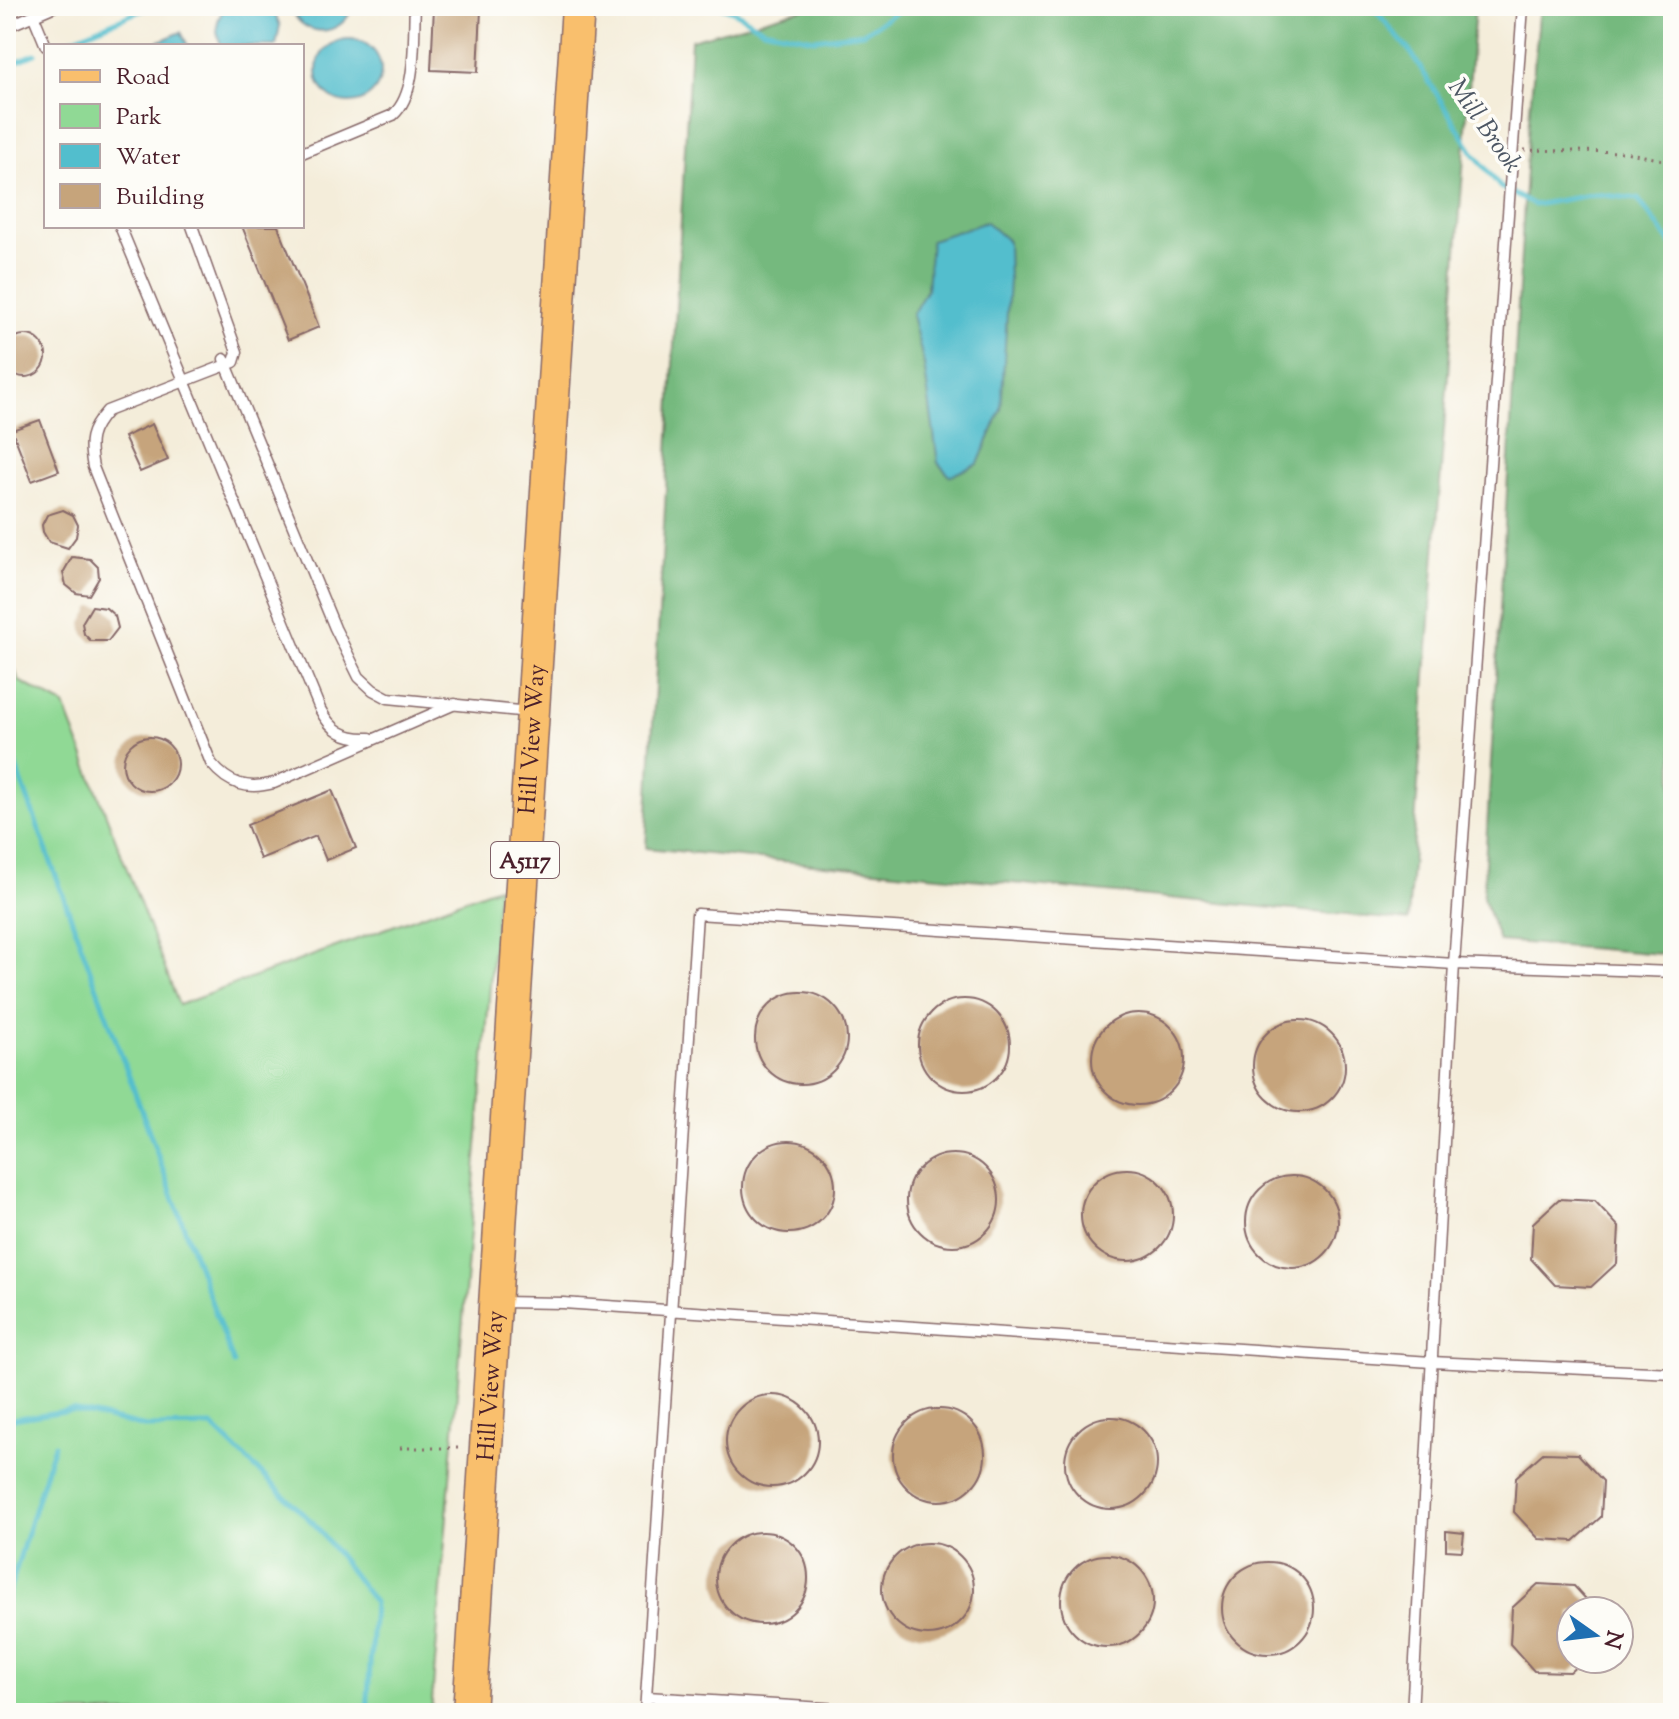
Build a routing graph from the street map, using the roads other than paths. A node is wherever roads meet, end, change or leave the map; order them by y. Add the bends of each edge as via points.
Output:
1 (55, 6) edge
2 (415, 6) edge
3 (578, 6) edge
4 (1523, 6) edge
5 (34, 17) junction
6 (6, 27) edge
7 (45, 44) edge
8 (304, 152) edge
9 (121, 228) edge
10 (193, 228) edge
11 (225, 362) junction
12 (184, 381) junction
13 (455, 704) junction
14 (535, 713) junction
15 (379, 737) junction
16 (1454, 964) junction
17 (1673, 972) edge
18 (496, 1302) junction
19 (672, 1312) junction
20 (1431, 1362) junction
21 (1673, 1373) edge
22 (647, 1697) junction
23 (469, 1713) edge
24 (645, 1713) edge
25 (903, 1713) edge
26 (1412, 1713) edge

1 - 5 lane
2 - 8 lane via 410,85 400,109
3 - 14 main road, Hill View Way / A5117
4 - 16 lane
5 - 6 lane
5 - 7 lane
9 - 12 lane
10 - 11 lane via 237,352 234,362
11 - 12 lane
11 - 13 lane via 359,677 388,698
12 - 15 lane via 327,723 350,736
12 - 15 lane via 107,411 94,425 89,447 211,763 230,782 258,787
13 - 14 lane
13 - 15 lane
14 - 18 main road, Hill View Way / A5117
16 - 17 lane
16 - 19 lane via 697,914
16 - 20 lane
18 - 19 lane
18 - 23 main road, Hill View Way / A5117
19 - 20 lane
19 - 22 lane
20 - 21 lane
20 - 26 lane
22 - 24 lane
22 - 25 lane

